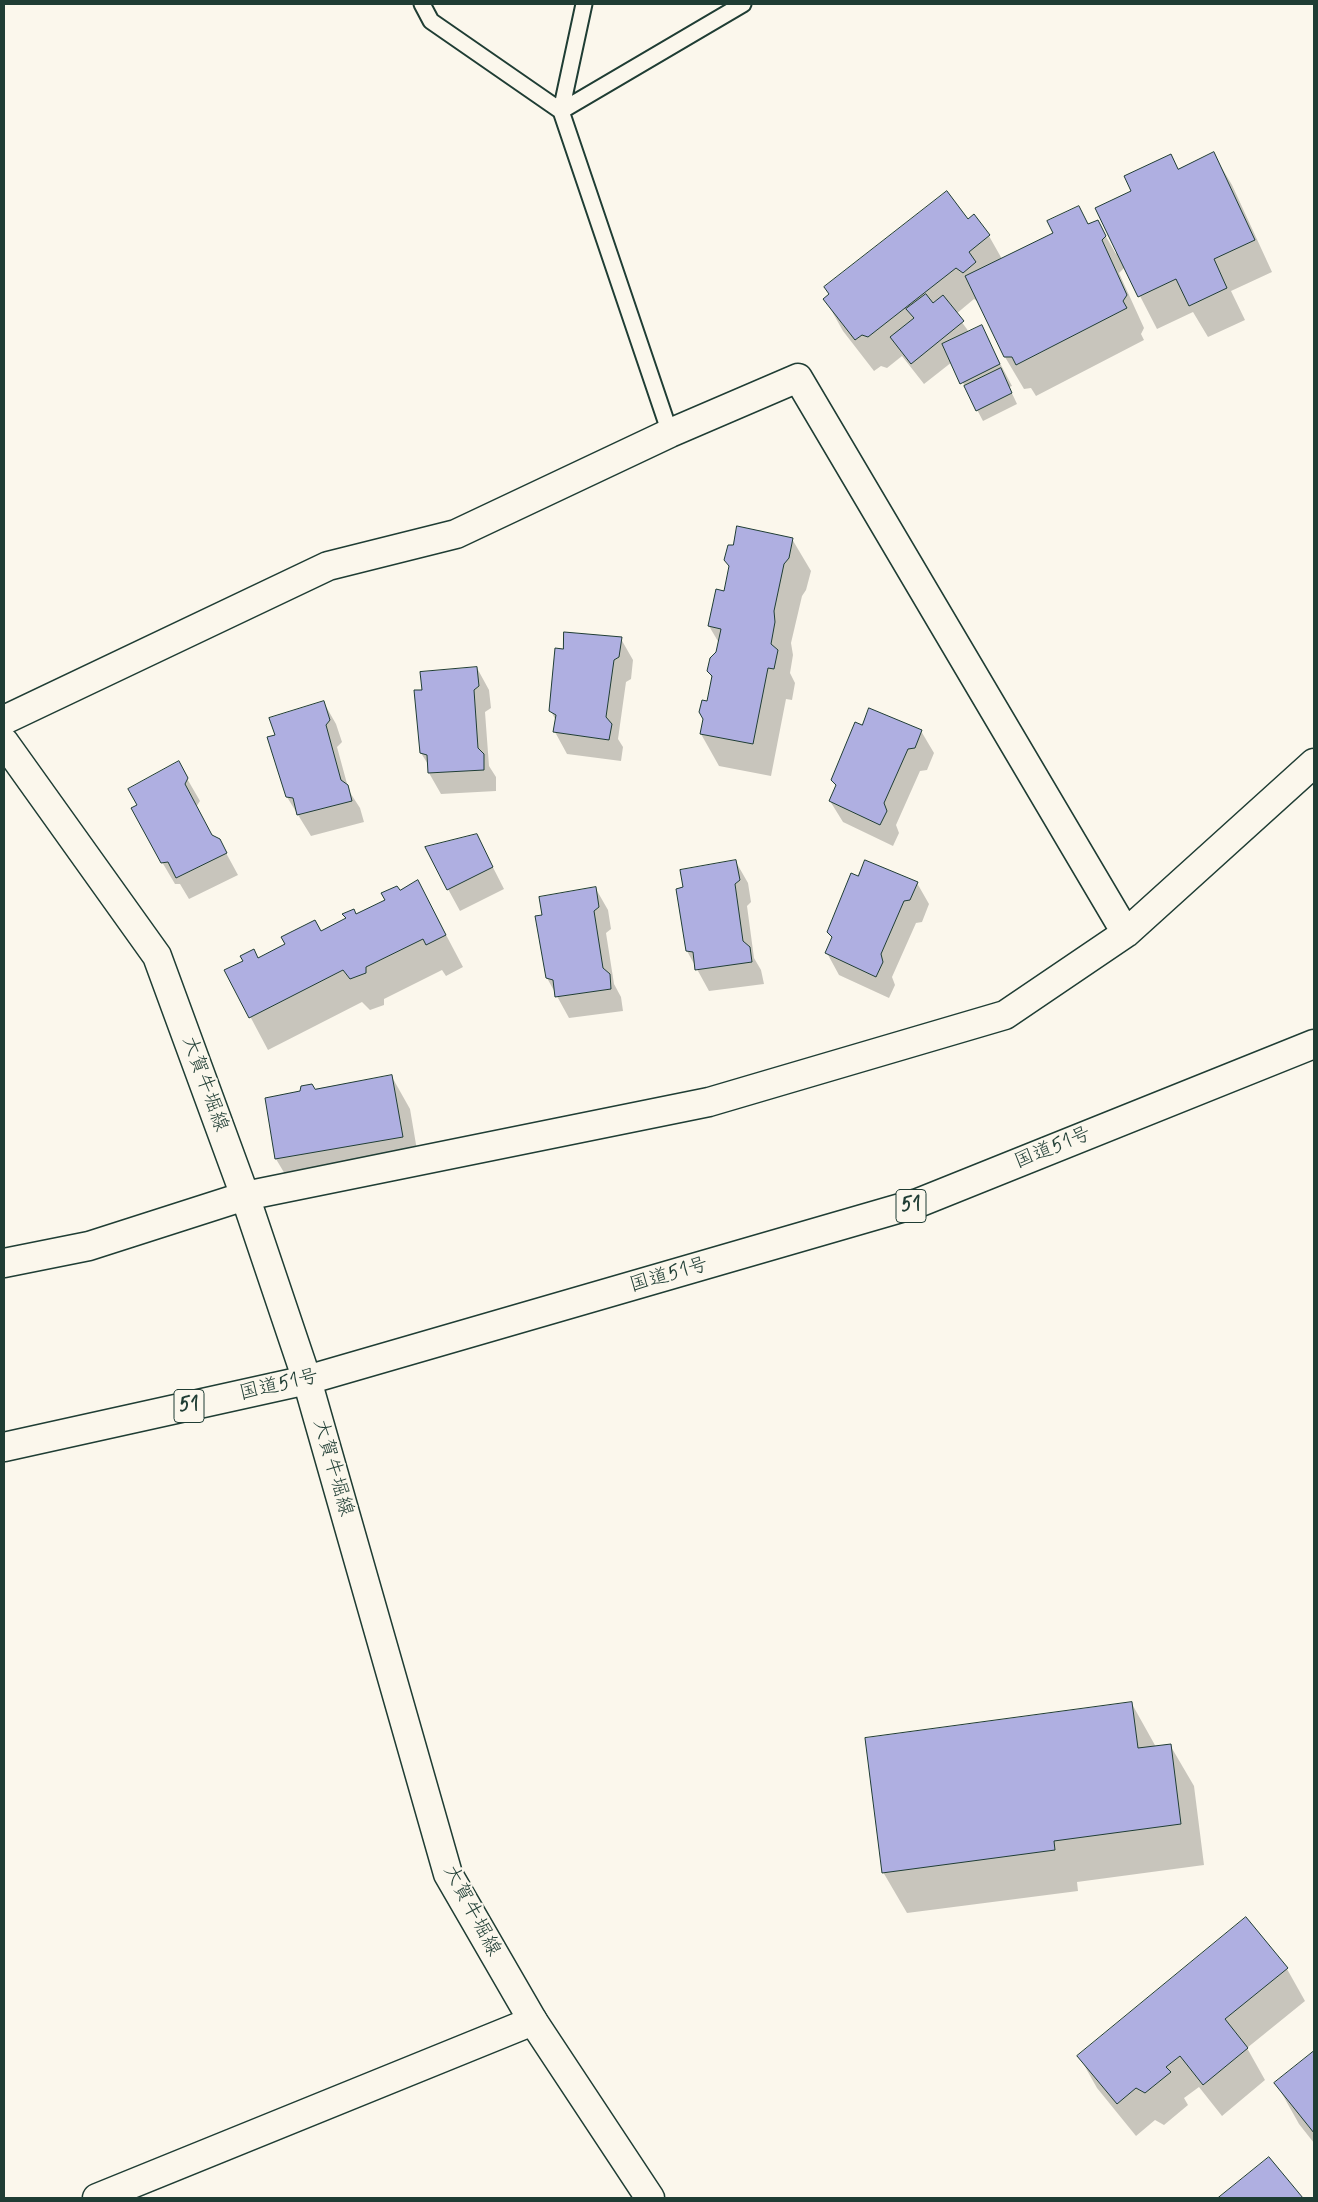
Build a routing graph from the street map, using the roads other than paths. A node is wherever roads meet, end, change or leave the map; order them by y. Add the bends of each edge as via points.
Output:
1 (422, 4) edge
2 (584, 4) edge
3 (743, 4) edge
4 (561, 111) junction
5 (670, 433) junction
6 (4, 720) edge
7 (4, 742) edge
8 (1314, 763) edge
9 (1126, 933) junction
10 (1314, 1044) edge
11 (245, 1196) junction
12 (4, 1263) edge
13 (307, 1380) junction
14 (4, 1446) edge
15 (533, 2021) junction
16 (97, 2198) edge
17 (650, 2198) edge

1 - 4 lane via 431,21
2 - 4 lane
3 - 4 lane
4 - 5 lane
5 - 6 main road via 456,534 328,566
5 - 9 main road via 798,378
7 - 11 main road, 大賀牛堀線 via 157,956
8 - 9 main road
9 - 11 main road via 1005,1015 995,1018 709,1102
10 - 13 main road, 国道51号 / 51 via 918,1203
11 - 12 main road via 89,1246
11 - 13 main road, 大賀牛堀線
13 - 14 main road, 国道51号 / 51
13 - 15 main road, 大賀牛堀線 via 448,1874
15 - 16 main road
15 - 17 main road, 大賀牛堀線

